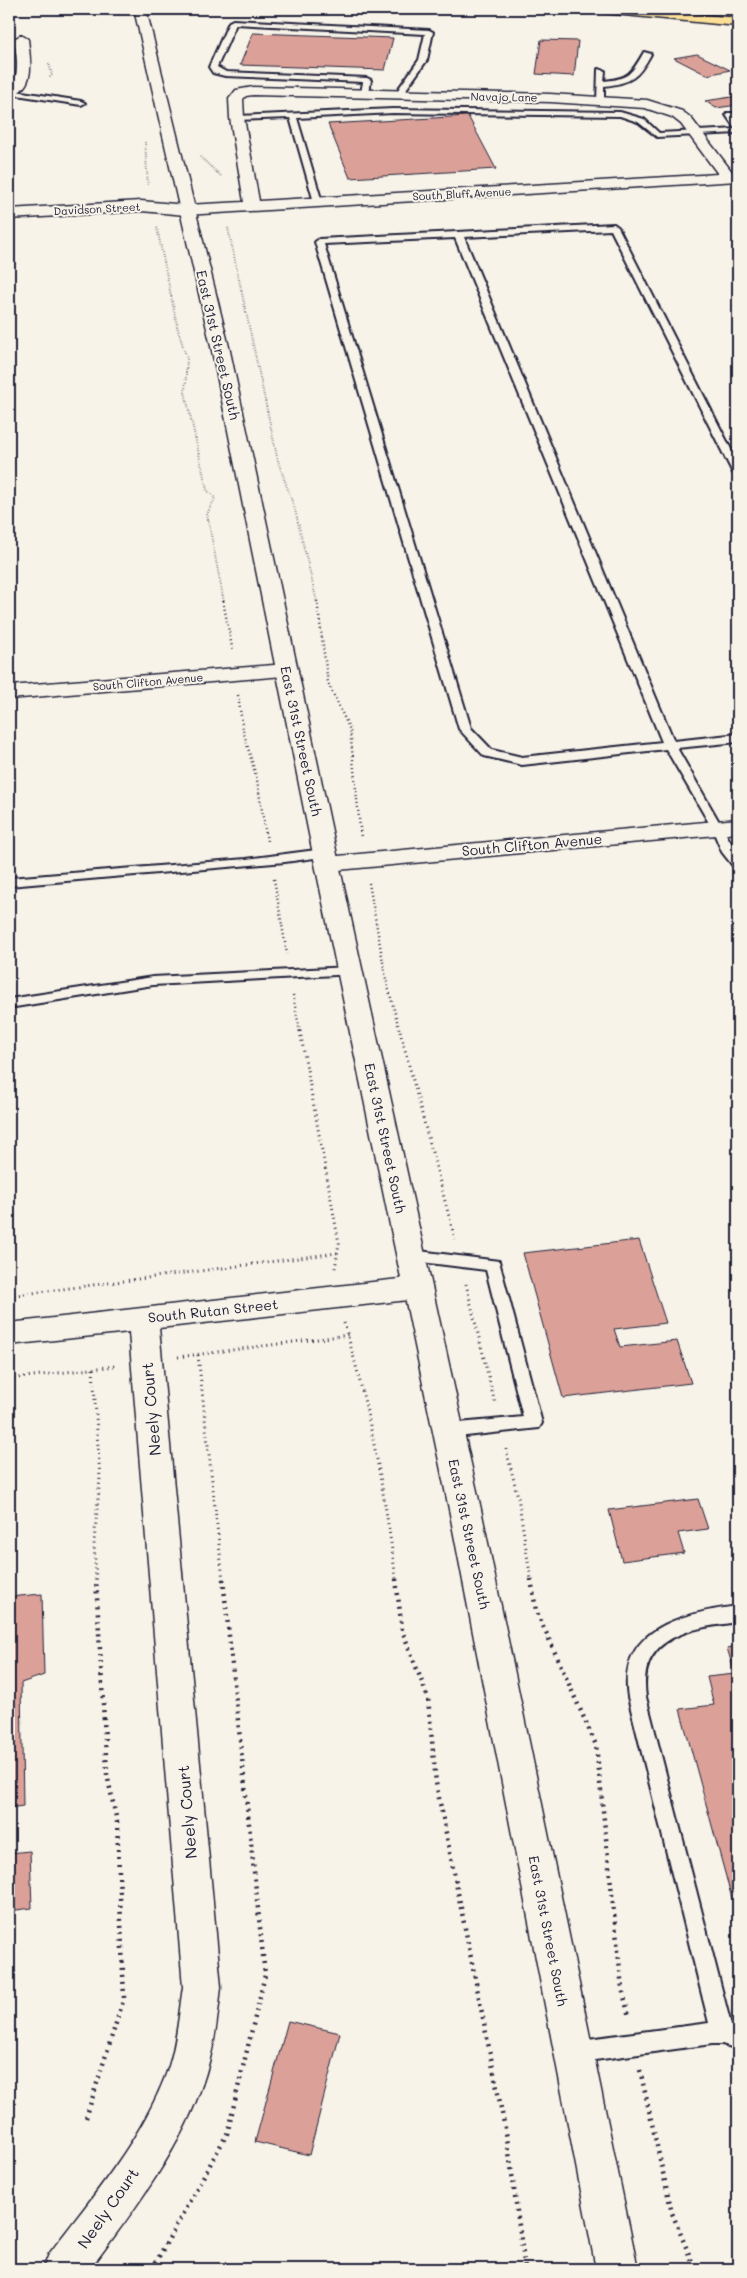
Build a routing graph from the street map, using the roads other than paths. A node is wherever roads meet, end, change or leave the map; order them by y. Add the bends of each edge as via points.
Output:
1 (140, 9) edge
2 (603, 9) edge
3 (685, 9) edge
4 (738, 14) edge
5 (738, 22) edge
6 (21, 39) dead end
7 (647, 54) dead end
8 (601, 71) dead end
9 (601, 84) junction
10 (9, 92) edge
11 (365, 93) junction
12 (397, 94) junction
13 (489, 96) junction
14 (538, 98) junction
15 (600, 101) junction
16 (81, 103) dead end
17 (393, 111) junction
18 (490, 113) junction
19 (544, 113) junction
20 (730, 115) dead end
21 (293, 116) junction
22 (237, 118) junction
23 (738, 126) edge
24 (738, 131) edge
25 (697, 133) junction
26 (734, 178) edge
27 (318, 202) junction
28 (252, 206) junction
29 (186, 210) junction
30 (9, 214) edge
31 (459, 236) junction
32 (738, 473) edge
33 (287, 670) junction
34 (9, 693) edge
35 (738, 738) edge
36 (670, 746) junction
37 (728, 827) edge
38 (326, 858) junction
39 (738, 863) edge
40 (9, 882) edge
41 (349, 970) junction
42 (9, 1004) edge
43 (411, 1256) junction
44 (417, 1288) junction
45 (143, 1319) junction
46 (9, 1334) edge
47 (448, 1431) junction
48 (738, 1614) edge
49 (730, 2036) edge
50 (572, 2052) junction
51 (64, 2269) edge
52 (617, 2269) edge

1 - 29 street, East 31st Street South
2 - 5 highway
3 - 4 highway
6 - 10 street via 24,79 18,88
7 - 9 lane via 638,72 623,82
8 - 9 lane
9 - 15 lane
10 - 16 lane
11 - 12 street, Navajo Lane
11 - 12 lane via 367,80 225,74 213,67 233,22 429,32 423,60
11 - 22 street, Navajo Lane via 268,90 241,93 236,99
12 - 13 street, Navajo Lane
12 - 17 lane
13 - 14 street, Navajo Lane
13 - 18 lane
14 - 15 street, Navajo Lane
14 - 19 lane
15 - 25 street, Navajo Lane via 661,107 677,114
17 - 18 lane
17 - 21 lane
18 - 19 lane
19 - 25 lane via 620,114 639,118 657,135
20 - 23 lane
21 - 22 lane
21 - 27 lane
22 - 28 street
24 - 25 lane
25 - 26 street, Navajo Lane
26 - 27 street, South Bluff Avenue
27 - 28 street, South Bluff Avenue
28 - 29 street, South Bluff Avenue
29 - 30 street, Davidson Street via 141,206
29 - 33 street, East 31st Street South via 221,350
31 - 32 lane via 614,227
31 - 36 lane
31 - 36 lane via 319,242 465,729 488,753 522,761
33 - 34 street, South Clifton Avenue
33 - 38 street, East 31st Street South
35 - 36 lane
36 - 37 lane
37 - 38 street, South Clifton Avenue via 364,861
37 - 39 lane via 728,852
38 - 40 lane via 91,873
38 - 41 street, East 31st Street South
41 - 42 lane via 153,981
41 - 43 street, East 31st Street South
43 - 44 street, East 31st Street South
43 - 47 lane via 493,1265 533,1423
44 - 45 street, South Rutan Street
44 - 47 street, East 31st Street South
45 - 46 street, South Rutan Street
45 - 51 street, Neely Court via 202,1987 189,2064 165,2124 114,2202
47 - 50 street, East 31st Street South
48 - 49 lane via 707,1617 660,1635 642,1655 635,1674 639,1706
49 - 50 lane
50 - 52 street, East 31st Street South

